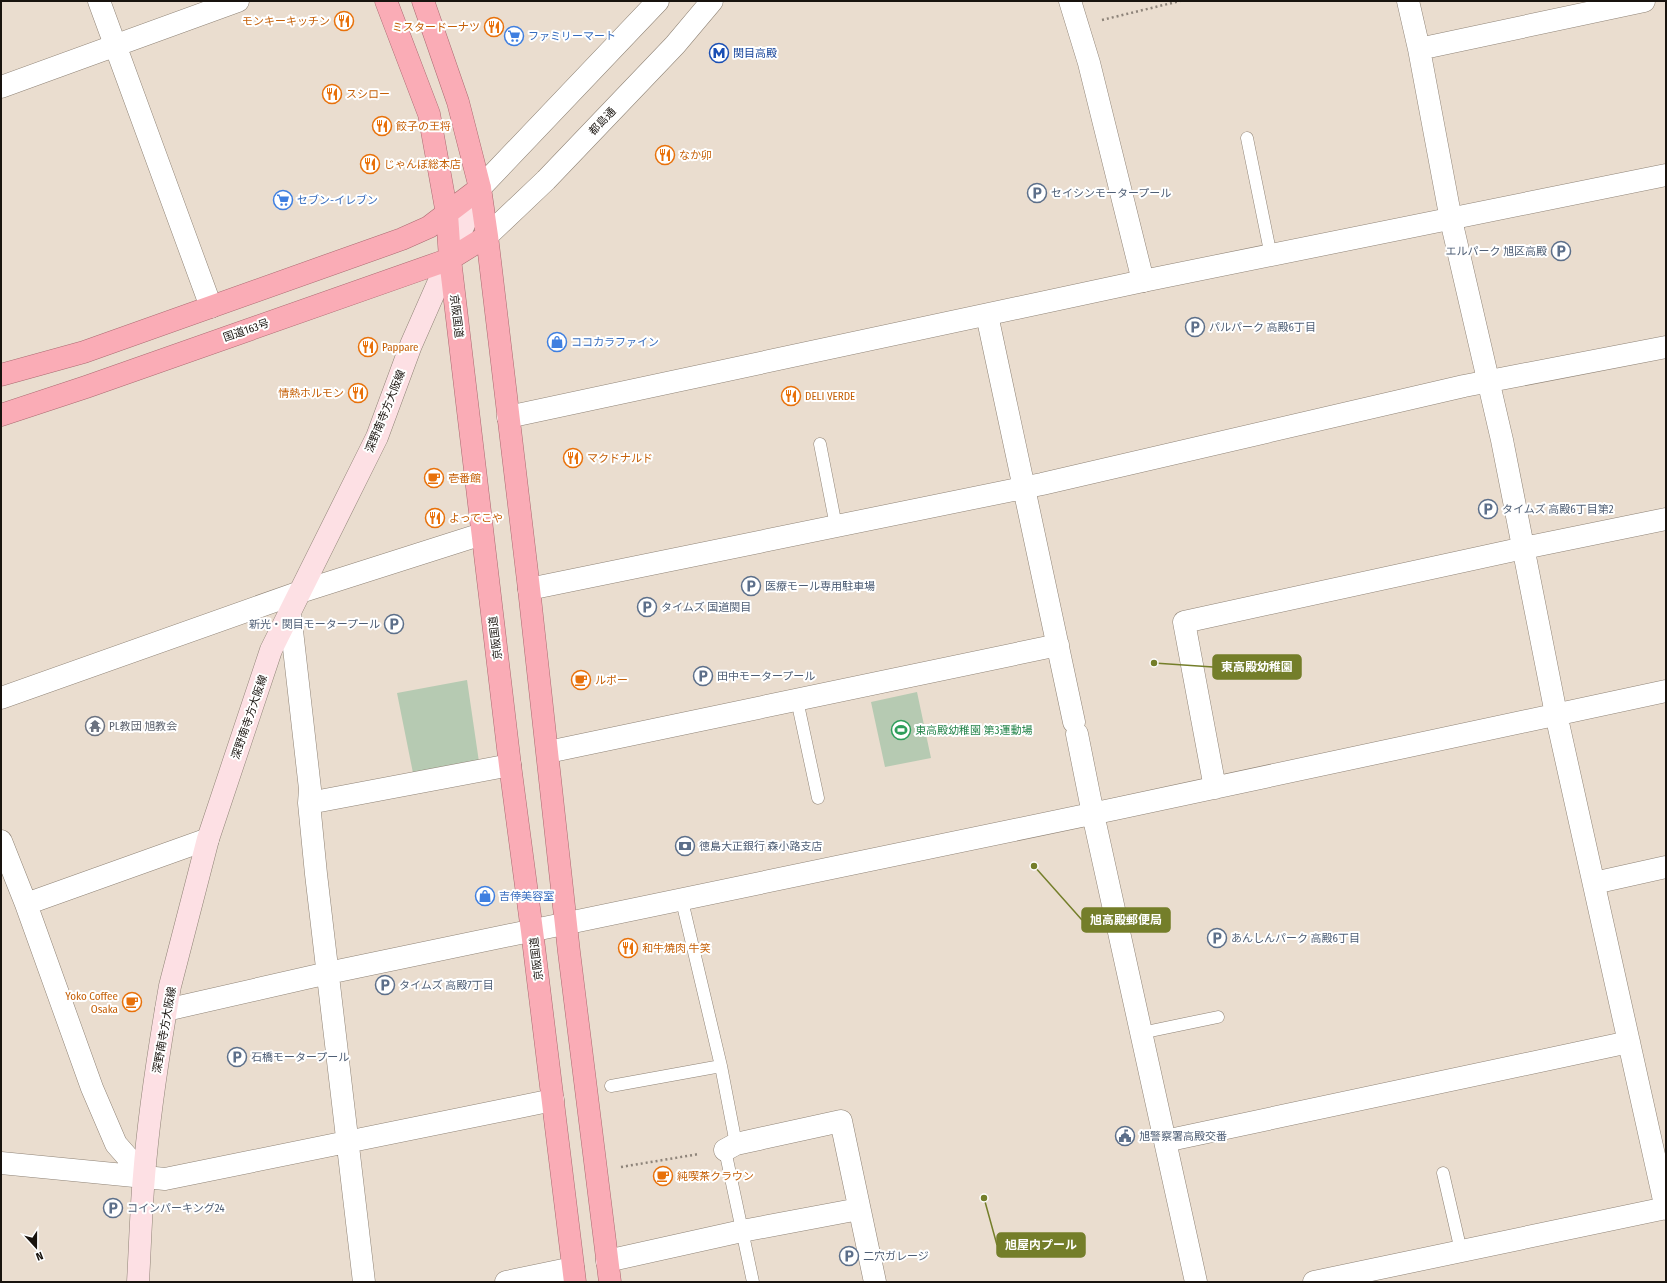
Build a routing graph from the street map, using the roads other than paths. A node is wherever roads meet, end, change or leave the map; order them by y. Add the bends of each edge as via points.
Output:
1 (99, 1) edge
2 (238, 1) edge
3 (386, 1) edge
4 (423, 1) edge
5 (658, 1) edge
6 (712, 1) edge
7 (1070, 1) edge
8 (1408, 1) edge
9 (1644, 1) edge
10 (116, 46) junction
11 (1420, 49) junction
12 (1, 87) edge
13 (1247, 138) dead end
14 (1666, 175) edge
15 (480, 188) junction
16 (447, 214) junction
17 (1451, 220) junction
18 (487, 236) junction
19 (1271, 256) junction
20 (450, 258) junction
21 (1143, 281) junction
22 (211, 307) junction
23 (987, 315) junction
24 (1666, 347) edge
25 (1, 375) edge
26 (1488, 381) junction
27 (1, 415) edge
28 (508, 417) junction
29 (820, 444) dead end
30 (1024, 488) junction
31 (1666, 519) edge
32 (836, 526) junction
33 (482, 534) junction
34 (1524, 548) junction
35 (529, 589) junction
36 (300, 592) junction
37 (290, 614) junction
38 (1058, 645) junction
39 (1666, 691) edge
40 (1, 698) edge
41 (797, 700) junction
42 (1556, 714) junction
43 (548, 752) junction
44 (510, 765) junction
45 (1215, 788) junction
46 (818, 798) dead end
47 (309, 803) junction
48 (1093, 814) junction
49 (208, 839) junction
50 (1, 841) edge
51 (1666, 867) edge
52 (1594, 883) junction
53 (682, 900) junction
54 (26, 904) junction
55 (565, 924) junction
56 (532, 931) junction
57 (328, 973) junction
58 (166, 1010) junction
59 (1218, 1017) dead end
60 (1142, 1033) junction
61 (1629, 1042) junction
62 (721, 1066) junction
63 (611, 1086) dead end
64 (553, 1100) junction
65 (1165, 1141) junction
66 (348, 1142) junction
67 (730, 1147) junction
68 (1, 1164) edge
69 (1442, 1173) dead end
70 (144, 1176) junction
71 (1666, 1208) edge
72 (859, 1210) junction
73 (742, 1231) junction
74 (1461, 1251) junction
75 (607, 1260) junction
76 (574, 1275) edge
77 (138, 1282) edge
78 (364, 1282) edge
79 (506, 1282) edge
80 (610, 1282) edge
81 (753, 1282) edge
82 (875, 1282) edge
83 (1196, 1282) edge
84 (1314, 1282) edge

1 - 10 street
2 - 10 street
3 - 16 highway, 京阪国道 via 429,114
4 - 15 highway via 458,102
5 - 15 street
6 - 18 street, 都島通 via 675,45 546,180
7 - 21 street
8 - 11 street
9 - 11 street
10 - 12 street
10 - 22 street
11 - 17 street
13 - 19 lane
14 - 17 street
15 - 16 highway
15 - 18 highway
15 - 20 main road, 深野南寺方大阪線
16 - 20 highway, 京阪国道
16 - 22 highway via 430,227 402,239
17 - 19 street
17 - 26 street
18 - 20 highway, 国道163号
18 - 28 highway
19 - 21 street
20 - 27 highway, 国道163号
20 - 33 highway, 京阪国道
20 - 36 main road, 深野南寺方大阪線 via 411,345 377,437
21 - 23 street
22 - 25 highway via 84,352
23 - 28 street
23 - 30 street
24 - 26 street
26 - 30 street
26 - 34 street
28 - 35 highway
29 - 32 lane
30 - 32 street
30 - 38 street
31 - 34 street
32 - 35 street
33 - 36 street
33 - 44 highway, 京阪国道
34 - 42 street
34 - 45 street via 1184,622
35 - 43 highway
36 - 37 main road, 深野南寺方大阪線
36 - 40 street
37 - 47 street via 310,789
37 - 49 main road, 深野南寺方大阪線 via 271,650
38 - 41 street
38 - 48 street
39 - 42 street
41 - 43 street
41 - 46 lane
42 - 45 street
42 - 52 street
43 - 55 highway
44 - 47 street
44 - 56 highway, 京阪国道
45 - 48 street
47 - 57 street
48 - 53 street
48 - 60 street
49 - 54 street
49 - 58 main road, 深野南寺方大阪線
50 - 54 street
51 - 52 street
52 - 61 street
53 - 55 street
53 - 62 lane
54 - 70 street via 92,1088 116,1144
55 - 56 street
55 - 75 highway
56 - 57 street
56 - 64 highway, 京阪国道
57 - 58 street
57 - 66 street
58 - 70 main road, 深野南寺方大阪線
59 - 60 lane
60 - 65 street
61 - 65 street
61 - 71 street
62 - 63 lane
62 - 67 lane
64 - 66 street
64 - 76 highway, 京阪国道
65 - 83 street
66 - 70 street via 165,1179
66 - 78 street
67 - 72 street via 841,1122
67 - 73 lane
68 - 70 street
69 - 74 lane
70 - 77 main road, 深野南寺方大阪線
71 - 74 street
72 - 73 street
72 - 82 street
73 - 75 street
73 - 81 lane
74 - 84 street
75 - 80 highway
76 - 79 street

